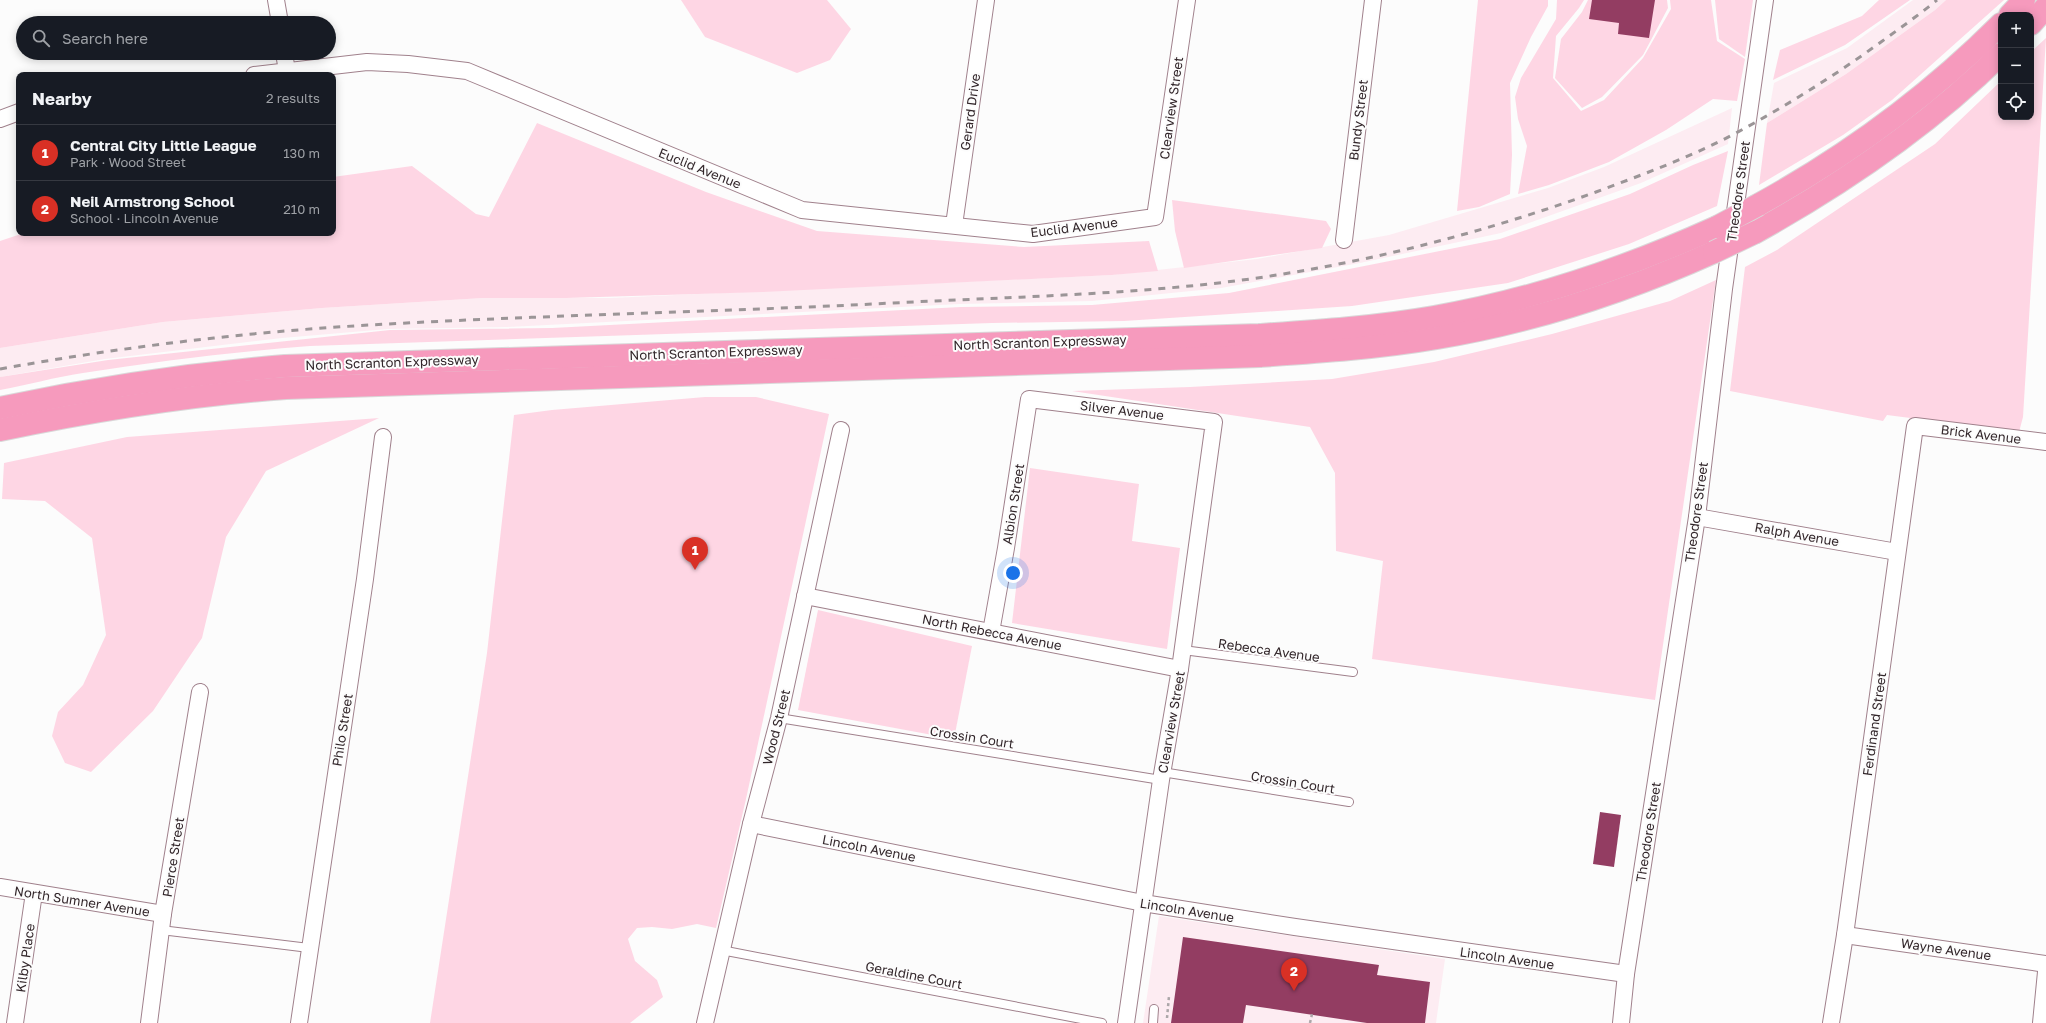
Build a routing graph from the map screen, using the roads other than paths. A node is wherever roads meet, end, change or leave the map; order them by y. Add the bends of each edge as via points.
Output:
1 (276, 0) edge
2 (986, 0) edge
3 (1187, 0) edge
4 (1373, 0) edge
5 (1765, 0) edge
6 (2024, 0) edge
7 (2046, 7) edge
8 (2013, 12) edge
9 (279, 16) edge
10 (2034, 21) edge
11 (1998, 27) edge
12 (1998, 57) edge
13 (285, 60) edge
14 (287, 71) junction
15 (279, 72) edge
16 (16, 113) edge
17 (0, 119) edge
18 (1155, 217) joint
19 (954, 225) junction
20 (1344, 240) dead end
21 (1029, 399) joint
22 (0, 408) edge
23 (1214, 422) joint
24 (1915, 426) joint
25 (0, 430) edge
26 (841, 430) dead end
27 (383, 437) dead end
28 (2046, 442) edge
29 (1697, 517) junction
30 (1897, 552) junction
31 (805, 596) junction
32 (992, 632) junction
33 (1183, 650) junction
34 (1180, 669) junction
35 (1353, 672) dead end
36 (200, 692) dead end
37 (779, 718) junction
38 (1161, 776) junction
39 (1349, 802) dead end
40 (751, 824) junction
41 (0, 887) edge
42 (34, 892) junction
43 (1143, 903) junction
44 (163, 914) junction
45 (161, 930) junction
46 (1845, 935) junction
47 (309, 948) junction
48 (721, 950) junction
49 (2046, 964) edge
50 (2046, 972) edge
51 (1626, 974) junction
52 (1154, 1008) dead end
53 (15, 1023) edge
54 (149, 1023) edge
55 (299, 1023) edge
56 (705, 1023) edge
57 (1102, 1023) edge
58 (1126, 1023) edge
59 (1153, 1023) edge
60 (1621, 1023) edge
61 (1831, 1023) edge
62 (2041, 1023) edge

1 - 9 street
2 - 19 street, Gerard Drive
3 - 18 street, Clearview Street
4 - 20 street, Bundy Street
5 - 29 street, Theodore Street via 1724,290
6 - 8 highway
7 - 10 highway
11 - 22 highway, North Scranton Expressway, bridge via 1948,74 1883,126 1822,168 1717,227 1638,261 1557,289 1518,300 1434,317 1348,328 1259,335 285,366 169,377
12 - 25 highway, North Scranton Expressway, bridge via 1962,90 1896,143 1823,193 1756,232 1647,281 1604,296 1523,320 1437,338 1350,350 1260,356 286,388 172,398
13 - 14 street
14 - 15 street, Euclid Avenue
14 - 19 street, Euclid Avenue via 367,62 467,71 802,210
16 - 17 street
18 - 19 street, Euclid Avenue via 1032,234
21 - 23 street, Silver Avenue
21 - 32 street, Albion Street
23 - 33 street, Clearview Street
24 - 28 street, Brick Avenue
24 - 30 street, Ferdinand Street
26 - 31 street, Wood Street
27 - 47 street, Philo Street via 365,578
29 - 30 street, Ralph Avenue
29 - 51 street, Theodore Street
30 - 46 street, Ferdinand Street
31 - 32 street, North Rebecca Avenue
31 - 37 street, Wood Street
32 - 34 street, North Rebecca Avenue
33 - 34 street, Clearview Street
33 - 35 lane, Rebecca Avenue
34 - 38 street, Clearview Street
36 - 44 street, Pierce Street
37 - 38 lane, Crossin Court
37 - 40 street, Wood Street
38 - 39 lane, Crossin Court
38 - 43 street, Clearview Street
40 - 43 street, Lincoln Avenue
40 - 48 street, Wood Street
41 - 42 street, North Sumner Avenue
42 - 44 street, North Sumner Avenue
42 - 53 street, Kilby Place
43 - 51 street, Lincoln Avenue via 1295,928
43 - 58 street, Clearview Street
44 - 45 street, Pierce Street
45 - 47 lane, North Sumner Avenue
45 - 54 street, Pierce Street
46 - 49 street, Wayne Avenue
46 - 61 street, Ferdinand Street
47 - 55 street, Philo Street
48 - 56 street, Wood Street
48 - 57 lane, Geraldine Court
50 - 62 street
51 - 60 street, Theodore Street
52 - 59 lane

